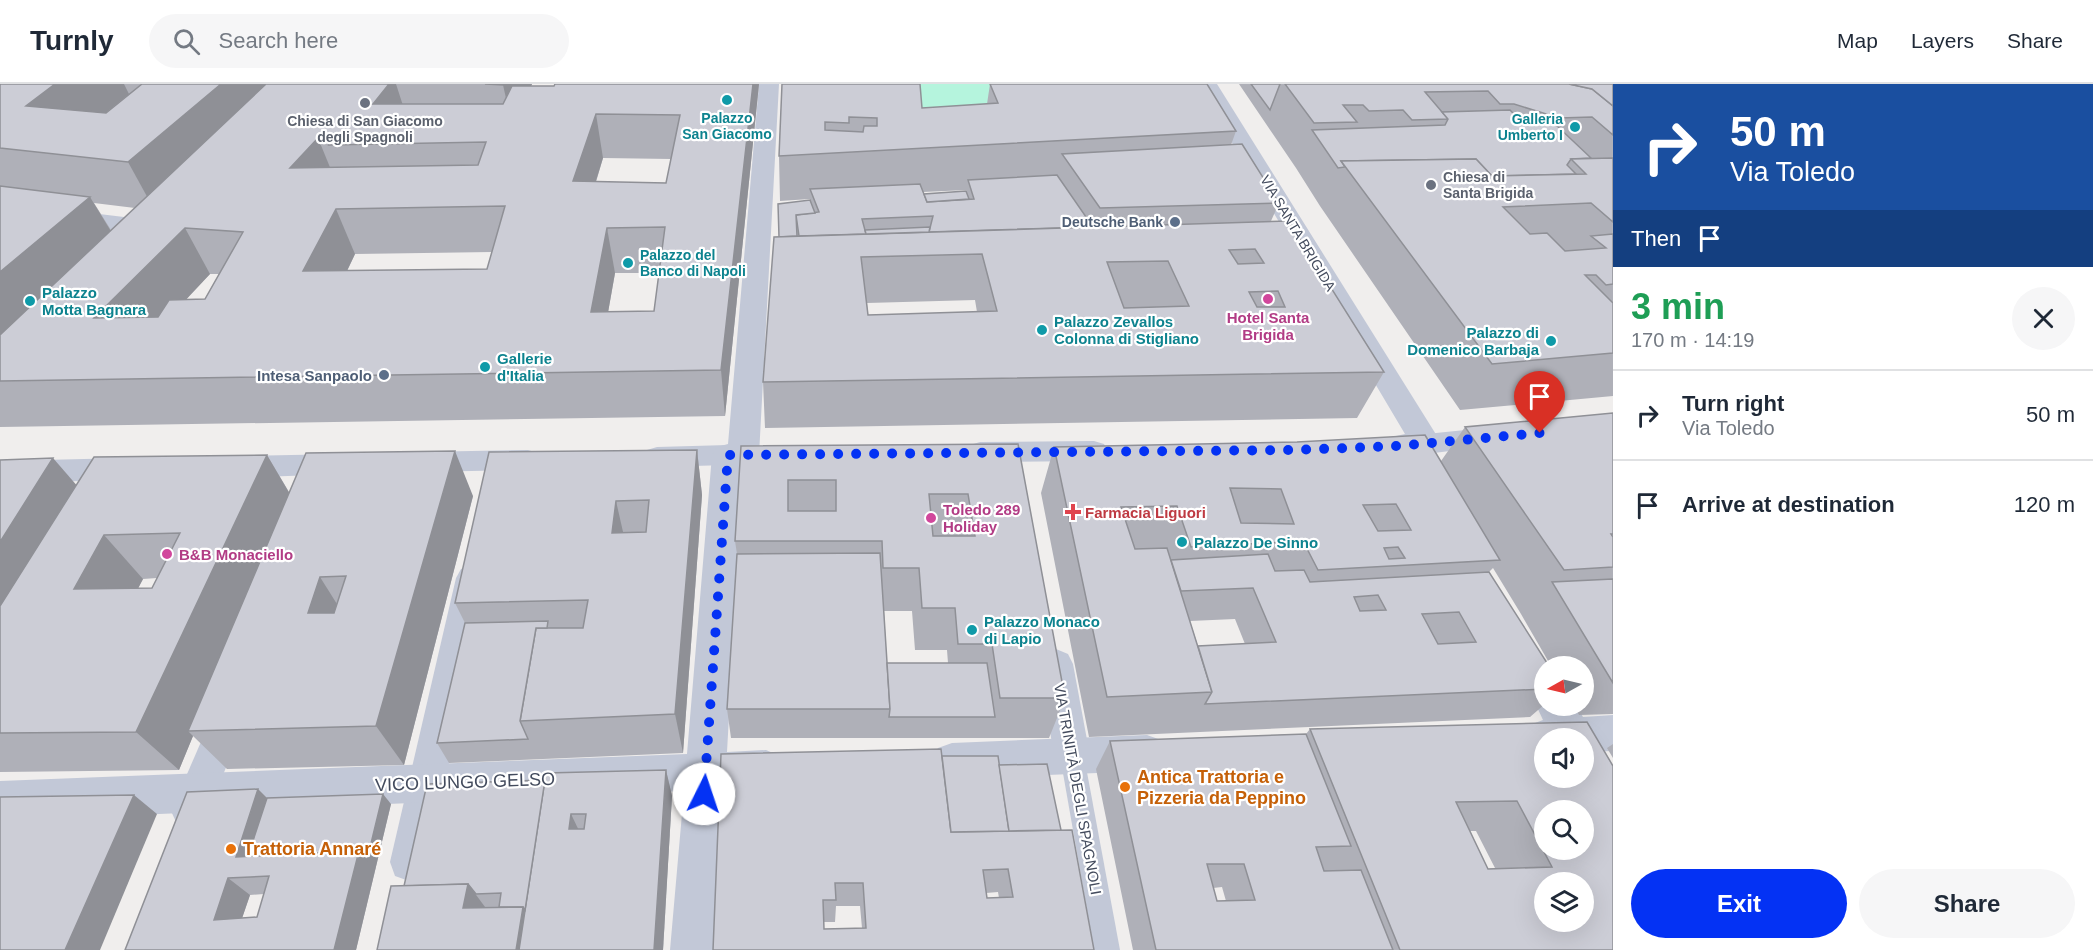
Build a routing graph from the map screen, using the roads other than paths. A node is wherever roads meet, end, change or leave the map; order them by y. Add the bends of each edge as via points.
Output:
1 (769, 84) edge
2 (1207, 84) edge
3 (0, 209) edge
4 (133, 252) edge
5 (1517, 435) edge
6 (1400, 446) junction
7 (1018, 451) junction
8 (1122, 451) edge
9 (958, 452) edge
10 (746, 455) junction
11 (636, 457) edge
12 (556, 459) edge
13 (498, 460) junction
14 (333, 464) junction
15 (206, 467) edge
16 (0, 472) edge
17 (1417, 477) edge
18 (1024, 486) edge
19 (490, 495) edge
20 (320, 497) edge
21 (119, 500) edge
22 (477, 553) edge
23 (1051, 639) edge
24 (242, 683) edge
25 (1566, 725) edge
26 (1613, 734) edge
27 (1515, 737) edge
28 (1178, 751) edge
29 (1072, 756) junction
30 (918, 763) edge
31 (800, 768) edge
32 (705, 772) junction
33 (427, 783) junction
34 (197, 793) junction
35 (0, 801) edge
36 (180, 835) edge
37 (402, 894) edge
38 (693, 950) edge
39 (1107, 950) edge

1 - 10 street via 772,209
2 - 6 street, VIA SANTA BRIGIDA via 1254,181 1299,256
3 - 4 street via 166,220
5 - 6 street
6 - 17 street, VIA SANTA BRIGIDA
7 - 8 street
7 - 9 street
7 - 18 street
10 - 11 street
10 - 32 street
12 - 13 street
13 - 14 street
13 - 19 street
14 - 15 street
14 - 20 street
16 - 21 street via 142,469
22 - 33 street
23 - 29 street, VIA TRINITÀ DEGLI SPAGNOLI
24 - 34 street
25 - 26 street
25 - 27 street
28 - 29 street
29 - 30 street
29 - 39 lane, VIA TRINITÀ DEGLI SPAGNOLI
31 - 32 street, VICO LUNGO GELSO
32 - 33 street, VICO LUNGO GELSO
32 - 38 street
33 - 34 street, VICO LUNGO GELSO
33 - 37 street
34 - 35 street, VICO LUNGO GELSO
34 - 36 street

